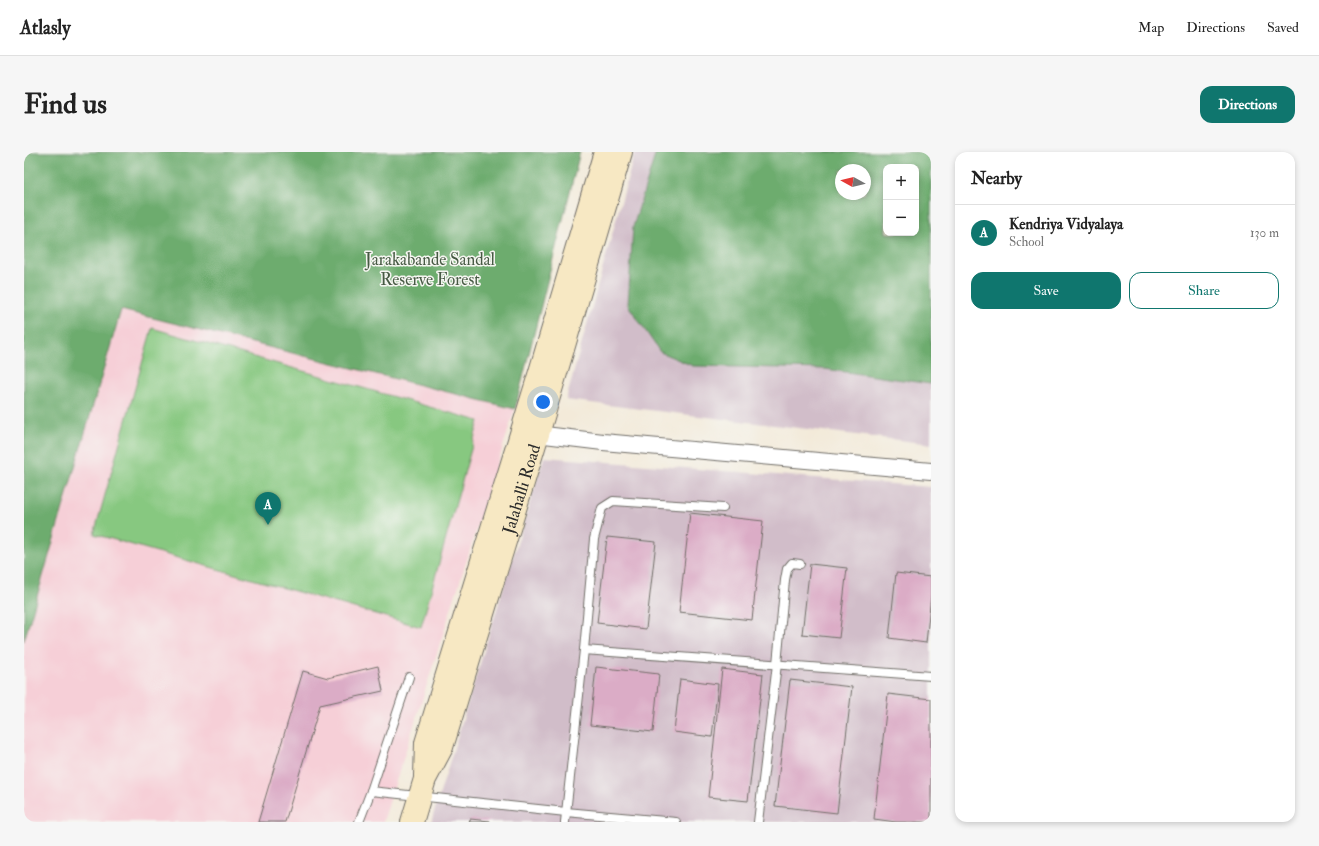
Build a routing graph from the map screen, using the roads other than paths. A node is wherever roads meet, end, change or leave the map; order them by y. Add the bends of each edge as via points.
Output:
1 (604, 152) edge
2 (621, 152) edge
3 (530, 433) junction
4 (931, 471) edge
5 (723, 508) dead end
6 (800, 564) dead end
7 (584, 650) junction
8 (777, 664) junction
9 (931, 676) edge
10 (409, 677) dead end
11 (422, 788) junction
12 (371, 790) junction
13 (566, 812) junction
14 (359, 822) edge
15 (412, 822) edge
16 (565, 822) edge
17 (676, 822) edge
18 (758, 822) edge

1 - 3 main road
2 - 3 main road, Jalahalli Road
3 - 4 street via 603,442
3 - 11 main road, Jalahalli Road via 442,747
5 - 7 lane via 613,501 602,508 594,539
6 - 8 lane via 792,563 787,569
7 - 8 lane
7 - 13 lane
8 - 9 lane
8 - 18 lane
10 - 12 lane
11 - 12 lane
11 - 13 lane
11 - 15 main road, Jalahalli Road
12 - 14 lane
13 - 16 lane
13 - 17 lane

